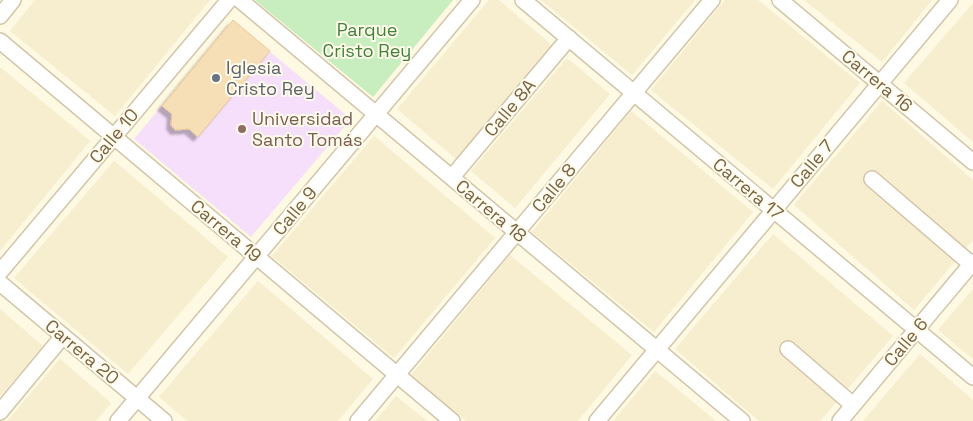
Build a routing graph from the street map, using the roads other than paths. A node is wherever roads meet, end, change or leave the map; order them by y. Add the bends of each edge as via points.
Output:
1 (13, 0) edge
2 (229, 0) edge
3 (240, 0) edge
4 (472, 0) edge
5 (523, 0) edge
6 (712, 0) edge
7 (780, 0) edge
8 (950, 0) edge
9 (0, 16) edge
10 (569, 38) junction
11 (0, 41) edge
12 (880, 83) junction
13 (634, 93) junction
14 (376, 114) junction
15 (114, 136) junction
16 (973, 162) edge
17 (452, 177) junction
18 (872, 179) dead end
19 (773, 210) junction
20 (517, 232) junction
21 (256, 256) junction
22 (972, 263) edge
23 (0, 272) edge
24 (0, 283) edge
25 (916, 330) junction
26 (63, 336) junction
27 (657, 349) junction
28 (788, 349) dead end
29 (397, 375) junction
30 (973, 377) edge
31 (137, 398) junction
32 (853, 405) junction
33 (0, 412) edge
34 (118, 421) edge
35 (164, 421) edge
36 (358, 421) edge
37 (452, 421) edge
38 (597, 421) edge
39 (742, 421) edge
40 (840, 421) edge

1 - 9 street
2 - 15 street, Calle 10
3 - 14 street, Carrera 18
4 - 14 street, Calle 9
5 - 10 street, Carrera 17
6 - 13 street, Calle 8
7 - 12 street, Carrera 16
8 - 12 street, Calle 7
10 - 13 street, Carrera 17
10 - 17 street, Calle 8A
11 - 15 street, Carrera 19
12 - 16 street, Carrera 16
12 - 19 street, Calle 7
13 - 19 street, Carrera 17
13 - 20 street, Calle 8
14 - 17 street, Carrera 18
14 - 21 street, Calle 9
15 - 21 street, Carrera 19
15 - 23 street, Calle 10
17 - 20 street, Carrera 18
18 - 22 street
19 - 25 street, Carrera 17
19 - 27 street, Calle 7
20 - 27 street, Carrera 18
20 - 29 street, Calle 8
21 - 29 street, Carrera 19
21 - 31 street, Calle 9
22 - 25 street, Calle 6
24 - 26 street, Carrera 20
25 - 30 street, Carrera 17
25 - 32 street, Calle 6
26 - 31 street, Carrera 20
26 - 33 street
27 - 38 street, Calle 7
27 - 39 street, Carrera 18
28 - 32 street
29 - 36 street, Calle 8
29 - 37 street, Carrera 19
31 - 34 street, Calle 9
31 - 35 street, Carrera 20
32 - 40 street, Calle 6

